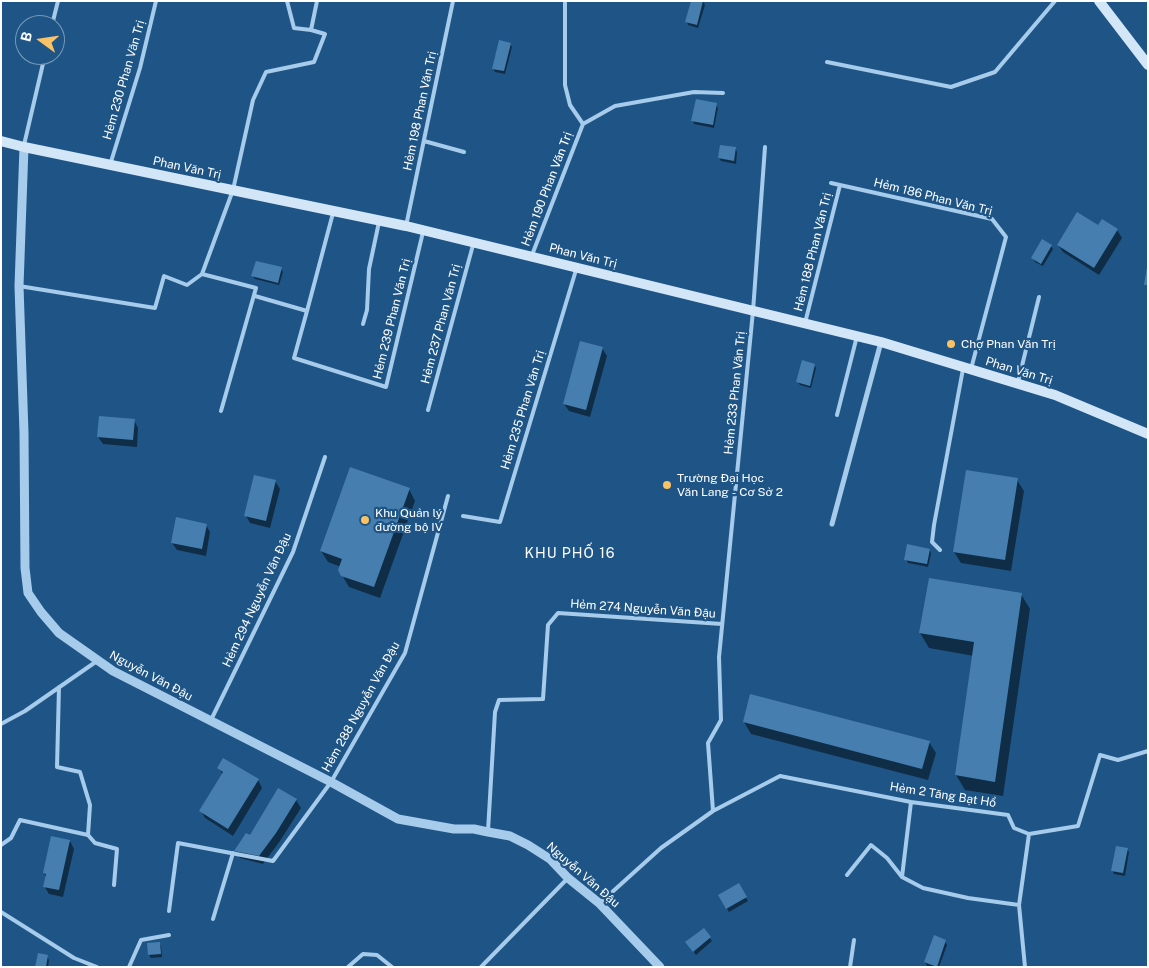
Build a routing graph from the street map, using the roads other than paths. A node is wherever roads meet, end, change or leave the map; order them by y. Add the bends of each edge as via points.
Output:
1 (58, 1) edge
2 (156, 1) edge
3 (287, 1) edge
4 (317, 1) edge
5 (453, 1) edge
6 (565, 1) edge
7 (1055, 1) edge
8 (1099, 1) edge
9 (54, 15) edge
10 (311, 30) junction
11 (827, 62) dead end
12 (43, 65) edge
13 (1148, 65) edge
14 (723, 93) dead end
15 (583, 124) junction
16 (1, 141) edge
17 (424, 141) junction
18 (24, 147) junction
19 (765, 147) dead end
20 (464, 152) dead end
21 (110, 165) junction
22 (831, 183) dead end
23 (840, 185) junction
24 (233, 190) junction
25 (333, 211) junction
26 (379, 220) junction
27 (406, 226) junction
28 (424, 230) junction
29 (474, 242) junction
30 (531, 257) junction
31 (576, 268) junction
32 (202, 274) junction
33 (19, 286) junction
34 (255, 296) junction
35 (1040, 297) dead end
36 (307, 311) junction
37 (754, 311) junction
38 (805, 323) junction
39 (363, 324) dead end
40 (858, 336) junction
41 (881, 342) junction
42 (967, 368) junction
43 (1018, 382) junction
44 (428, 410) dead end
45 (221, 411) dead end
46 (837, 415) dead end
47 (1148, 434) edge
48 (325, 457) dead end
49 (448, 496) dead end
50 (464, 516) dead end
51 (832, 524) dead end
52 (940, 550) dead end
53 (722, 624) junction
54 (97, 661) junction
55 (59, 687) junction
56 (211, 720) junction
57 (1, 724) edge
58 (1148, 752) edge
59 (331, 782) junction
60 (911, 802) junction
61 (712, 811) junction
62 (488, 832) junction
63 (1029, 834) junction
64 (88, 835) junction
65 (1, 844) edge
66 (233, 854) junction
67 (847, 875) dead end
68 (902, 877) junction
69 (568, 878) junction
70 (114, 885) dead end
71 (599, 904) junction
72 (1020, 905) junction
73 (169, 911) dead end
74 (1, 912) edge
75 (213, 919) dead end
76 (169, 935) dead end
77 (854, 940) dead end
78 (97, 967) edge
79 (129, 967) edge
80 (348, 967) edge
81 (392, 967) edge
82 (481, 967) edge
83 (660, 967) edge
84 (850, 967) edge
85 (1025, 967) edge

1 - 9 lane
2 - 21 lane, Hẻm 230 Phan Văn Trị via 140,68
3 - 10 lane via 294,28
4 - 10 lane
5 - 17 lane, Hẻm 198 Phan Văn Trị
6 - 15 lane via 565,85 570,105
7 - 11 lane via 995,72 951,86
8 - 13 main road
10 - 24 lane via 325,34 314,62 266,72 253,100
12 - 18 lane
14 - 15 lane, Hẻm 190 Phan Văn Trị via 694,92 616,106
15 - 30 lane, Hẻm 190 Phan Văn Trị
16 - 18 main road, Phan Văn Trị
17 - 20 lane
17 - 27 lane, Hẻm 198 Phan Văn Trị
18 - 21 main road, Phan Văn Trị
18 - 33 street, Nguyễn Văn Đậu
19 - 37 lane, Hẻm 233 Phan Văn Trị
21 - 24 main road, Phan Văn Trị
22 - 23 lane, Hẻm 186 Phan Văn Trị
23 - 38 lane, Hẻm 188 Phan Văn Trị
23 - 42 lane, Hẻm 186 Phan Văn Trị via 992,219 1006,237
24 - 25 main road, Phan Văn Trị
24 - 32 lane
25 - 26 main road, Phan Văn Trị
25 - 36 lane
26 - 27 main road, Phan Văn Trị
26 - 39 lane
27 - 28 main road, Phan Văn Trị
28 - 29 main road, Phan Văn Trị
28 - 36 lane, Hẻm 239 Phan Văn Trị via 386,387 294,358
29 - 30 main road, Phan Văn Trị
29 - 44 lane, Hẻm 237 Phan Văn Trị
30 - 31 main road, Phan Văn Trị
31 - 37 main road, Phan Văn Trị
31 - 50 lane, Hẻm 235 Phan Văn Trị via 500,522
32 - 33 lane via 187,285 164,276 155,308
32 - 34 lane via 256,288
33 - 54 street, Nguyễn Văn Đậu via 28,593 59,633
34 - 36 lane
34 - 45 lane
35 - 43 lane
37 - 38 main road, Phan Văn Trị
37 - 53 lane, Hẻm 233 Phan Văn Trị
38 - 40 main road, Phan Văn Trị
40 - 41 main road, Phan Văn Trị
40 - 46 lane
41 - 42 main road, Phan Văn Trị
41 - 51 street
42 - 43 main road, Phan Văn Trị
42 - 52 lane via 934,525 932,542
43 - 47 main road, Phan Văn Trị
48 - 56 lane, Hẻm 294 Nguyễn Văn Đậu via 293,552
49 - 59 lane, Hẻm 288 Nguyễn Văn Đậu via 404,653
53 - 61 lane, Hẻm 233 Phan Văn Trị via 719,657 721,720 708,743
53 - 62 lane, Hẻm 274 Nguyễn Văn Đậu via 558,613 548,625 543,699 499,700 495,712
54 - 55 lane
54 - 56 street, Nguyễn Văn Đậu via 147,690
55 - 57 lane
55 - 64 lane via 57,768 80,772 90,805
56 - 59 street, Nguyễn Văn Đậu
58 - 63 lane via 1118,760 1100,755 1078,826
59 - 62 street, Nguyễn Văn Đậu via 398,819
59 - 66 lane, Hẻm 288 Nguyễn Văn Đậu via 273,861
60 - 61 lane, Hẻm 2 Tăng Bạt Hổ via 780,776
60 - 63 lane, Hẻm 2 Tăng Bạt Hổ via 1008,815 1014,828
60 - 68 lane
61 - 71 lane, Hẻm 2 Tăng Bạt Hổ via 661,848
62 - 69 street, Nguyễn Văn Đậu via 510,836 528,845 550,859
63 - 72 lane
64 - 65 lane via 20,820 11,838
64 - 70 lane via 96,844 117,849
66 - 73 lane via 178,843
66 - 75 lane
67 - 68 lane via 871,845 888,858
68 - 72 lane via 923,888
69 - 71 street, Nguyễn Văn Đậu
69 - 82 lane
71 - 83 street, Nguyễn Văn Đậu
72 - 85 lane
74 - 78 lane via 74,958
76 - 79 lane via 141,940
77 - 84 lane
80 - 81 lane via 363,954 377,955

